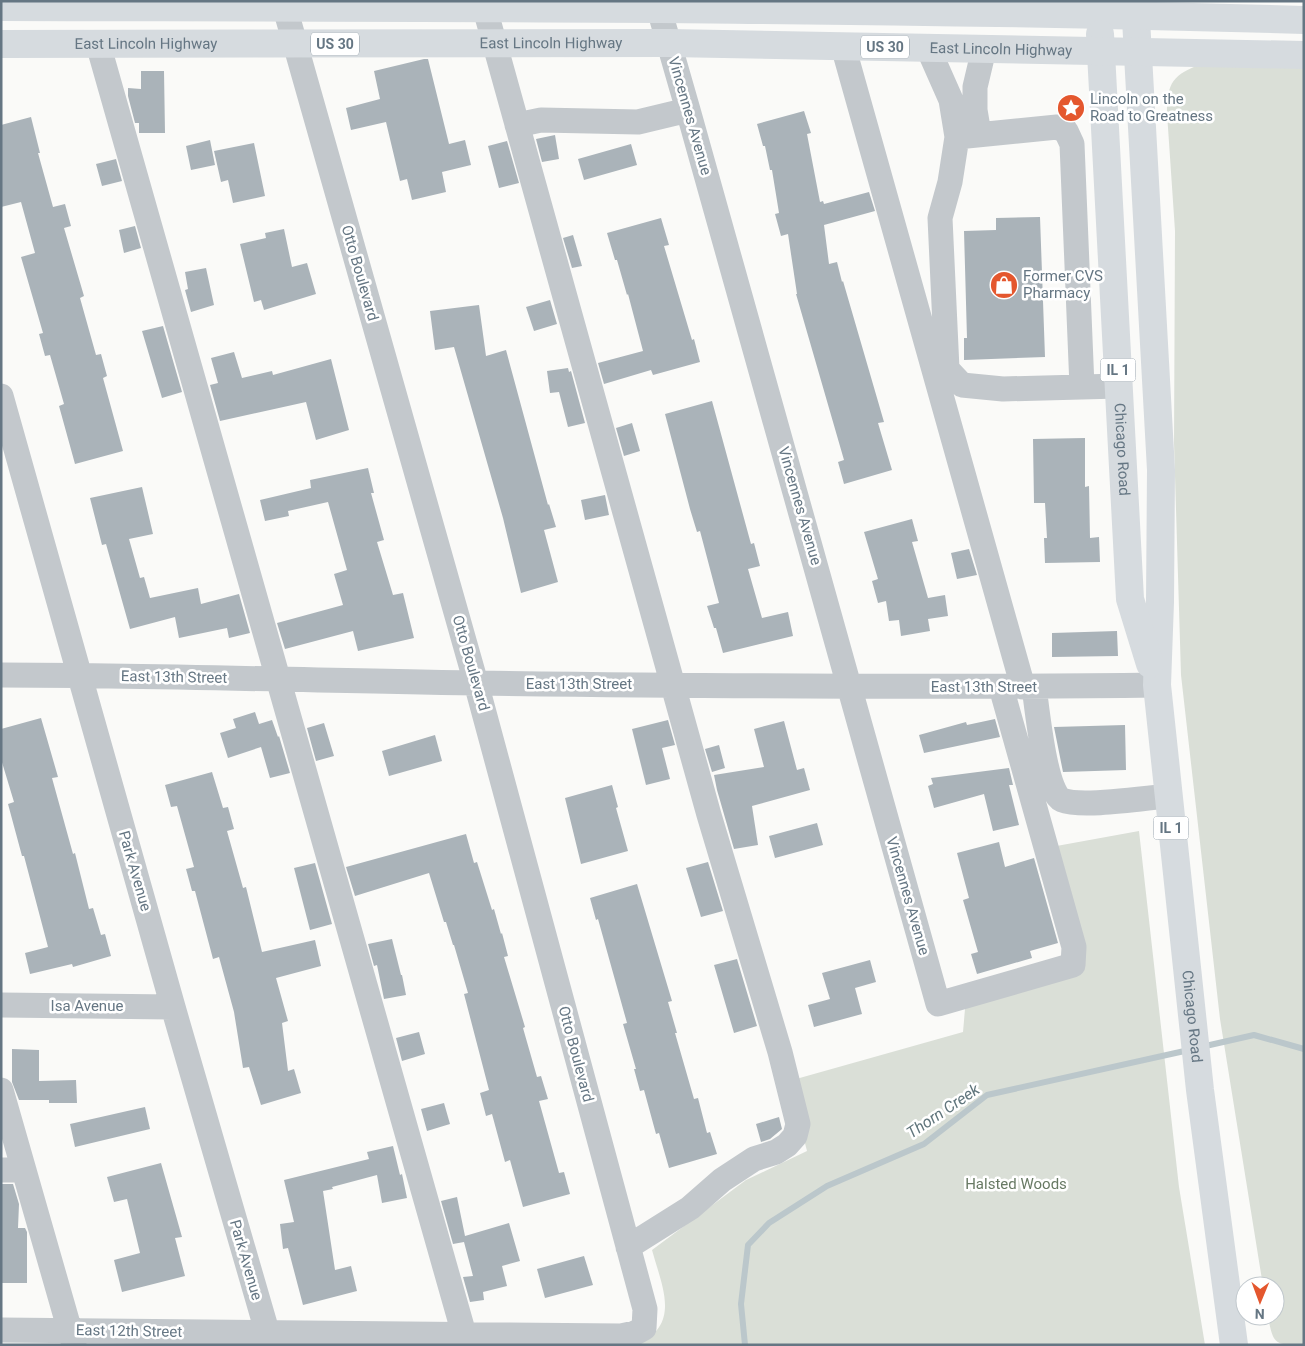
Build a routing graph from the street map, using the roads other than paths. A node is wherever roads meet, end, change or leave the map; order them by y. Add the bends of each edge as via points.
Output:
1 (88, 4) edge
2 (284, 4) edge
3 (1, 7) edge
4 (1099, 8) edge
5 (1136, 8) edge
6 (485, 9) junction
7 (659, 10) junction
8 (1304, 20) edge
9 (1, 44) edge
10 (98, 44) junction
11 (295, 44) junction
12 (495, 44) junction
13 (669, 44) junction
14 (843, 46) junction
15 (928, 48) junction
16 (984, 49) junction
17 (1101, 51) junction
18 (1138, 52) junction
19 (1304, 55) edge
20 (688, 110) junction
21 (517, 125) junction
22 (968, 135) junction
23 (1106, 140) junction
24 (1074, 170) junction
25 (1109, 196) junction
26 (1118, 386) junction
27 (1082, 387) junction
28 (1, 396) edge
29 (1, 675) edge
30 (80, 675) junction
31 (278, 679) junction
32 (476, 683) junction
33 (673, 684) junction
34 (1156, 685) junction
35 (850, 686) junction
36 (1020, 687) junction
37 (1168, 796) junction
38 (1, 1005) edge
39 (173, 1006) junction
40 (1, 1090) edge
41 (13, 1170) edge
42 (628, 1247) junction
43 (644, 1328) joint
44 (1, 1330) edge
45 (72, 1338) edge
46 (461, 1338) edge
47 (269, 1339) edge
48 (1234, 1345) edge

1 - 2 main road
1 - 3 main road
2 - 6 main road
2 - 11 street, Otto Boulevard
4 - 5 main road
4 - 7 main road
4 - 17 main road, Chicago Road / IL 1
5 - 8 main road
5 - 18 main road, Chicago Road / IL 1
6 - 7 main road
6 - 12 street
7 - 13 street, Vincennes Avenue
9 - 10 main road, East Lincoln Highway / US 30
10 - 11 main road, East Lincoln Highway / US 30
10 - 31 street
11 - 12 main road, East Lincoln Highway / US 30
11 - 32 street, Otto Boulevard
12 - 13 main road, East Lincoln Highway / US 30
12 - 21 street
13 - 14 main road, East Lincoln Highway / US 30
13 - 20 street, Vincennes Avenue
14 - 15 main road, East Lincoln Highway / US 30
14 - 36 street
15 - 16 main road, East Lincoln Highway / US 30
15 - 22 street
16 - 17 main road, East Lincoln Highway / US 30
16 - 22 street
17 - 18 main road, US 30
17 - 23 main road, Chicago Road / IL 1
18 - 19 main road, US 30
18 - 34 main road, Chicago Road / IL 1 via 1161,470
20 - 21 street via 638,122 541,120
20 - 35 street, Vincennes Avenue
21 - 33 street
22 - 24 street via 1057,127 1066,131 1072,144
22 - 27 street via 940,218 947,369 962,385 1003,389
23 - 24 street
23 - 25 main road, Chicago Road / IL 1
24 - 25 street
24 - 27 street
25 - 26 main road, Chicago Road / IL 1
26 - 27 street
26 - 34 main road, Chicago Road / IL 1 via 1130,599
28 - 30 street, Park Avenue
29 - 30 street, East 13th Street
30 - 31 street, East 13th Street
30 - 39 street, Park Avenue
31 - 32 street, East 13th Street
31 - 46 street
32 - 33 street, East 13th Street
32 - 42 street, Otto Boulevard
33 - 35 street, East 13th Street
33 - 42 street via 798,1124 795,1136 787,1145 754,1159 722,1180 690,1208
34 - 36 street, East 13th Street
34 - 37 main road, Chicago Road / IL 1
35 - 36 street, East 13th Street
35 - 36 street, Vincennes Avenue via 938,1004 1073,966 1074,947
36 - 37 street via 1054,793 1060,800 1077,803
37 - 48 main road, Chicago Road / IL 1 via 1200,1090
38 - 39 street, Isa Avenue
39 - 47 street, Park Avenue
40 - 41 street
41 - 45 street
42 - 43 street, Otto Boulevard via 645,1309
43 - 46 street, East 12th Street via 635,1334 621,1336
44 - 45 street, East 12th Street
45 - 47 street, East 12th Street
46 - 47 street, East 12th Street

